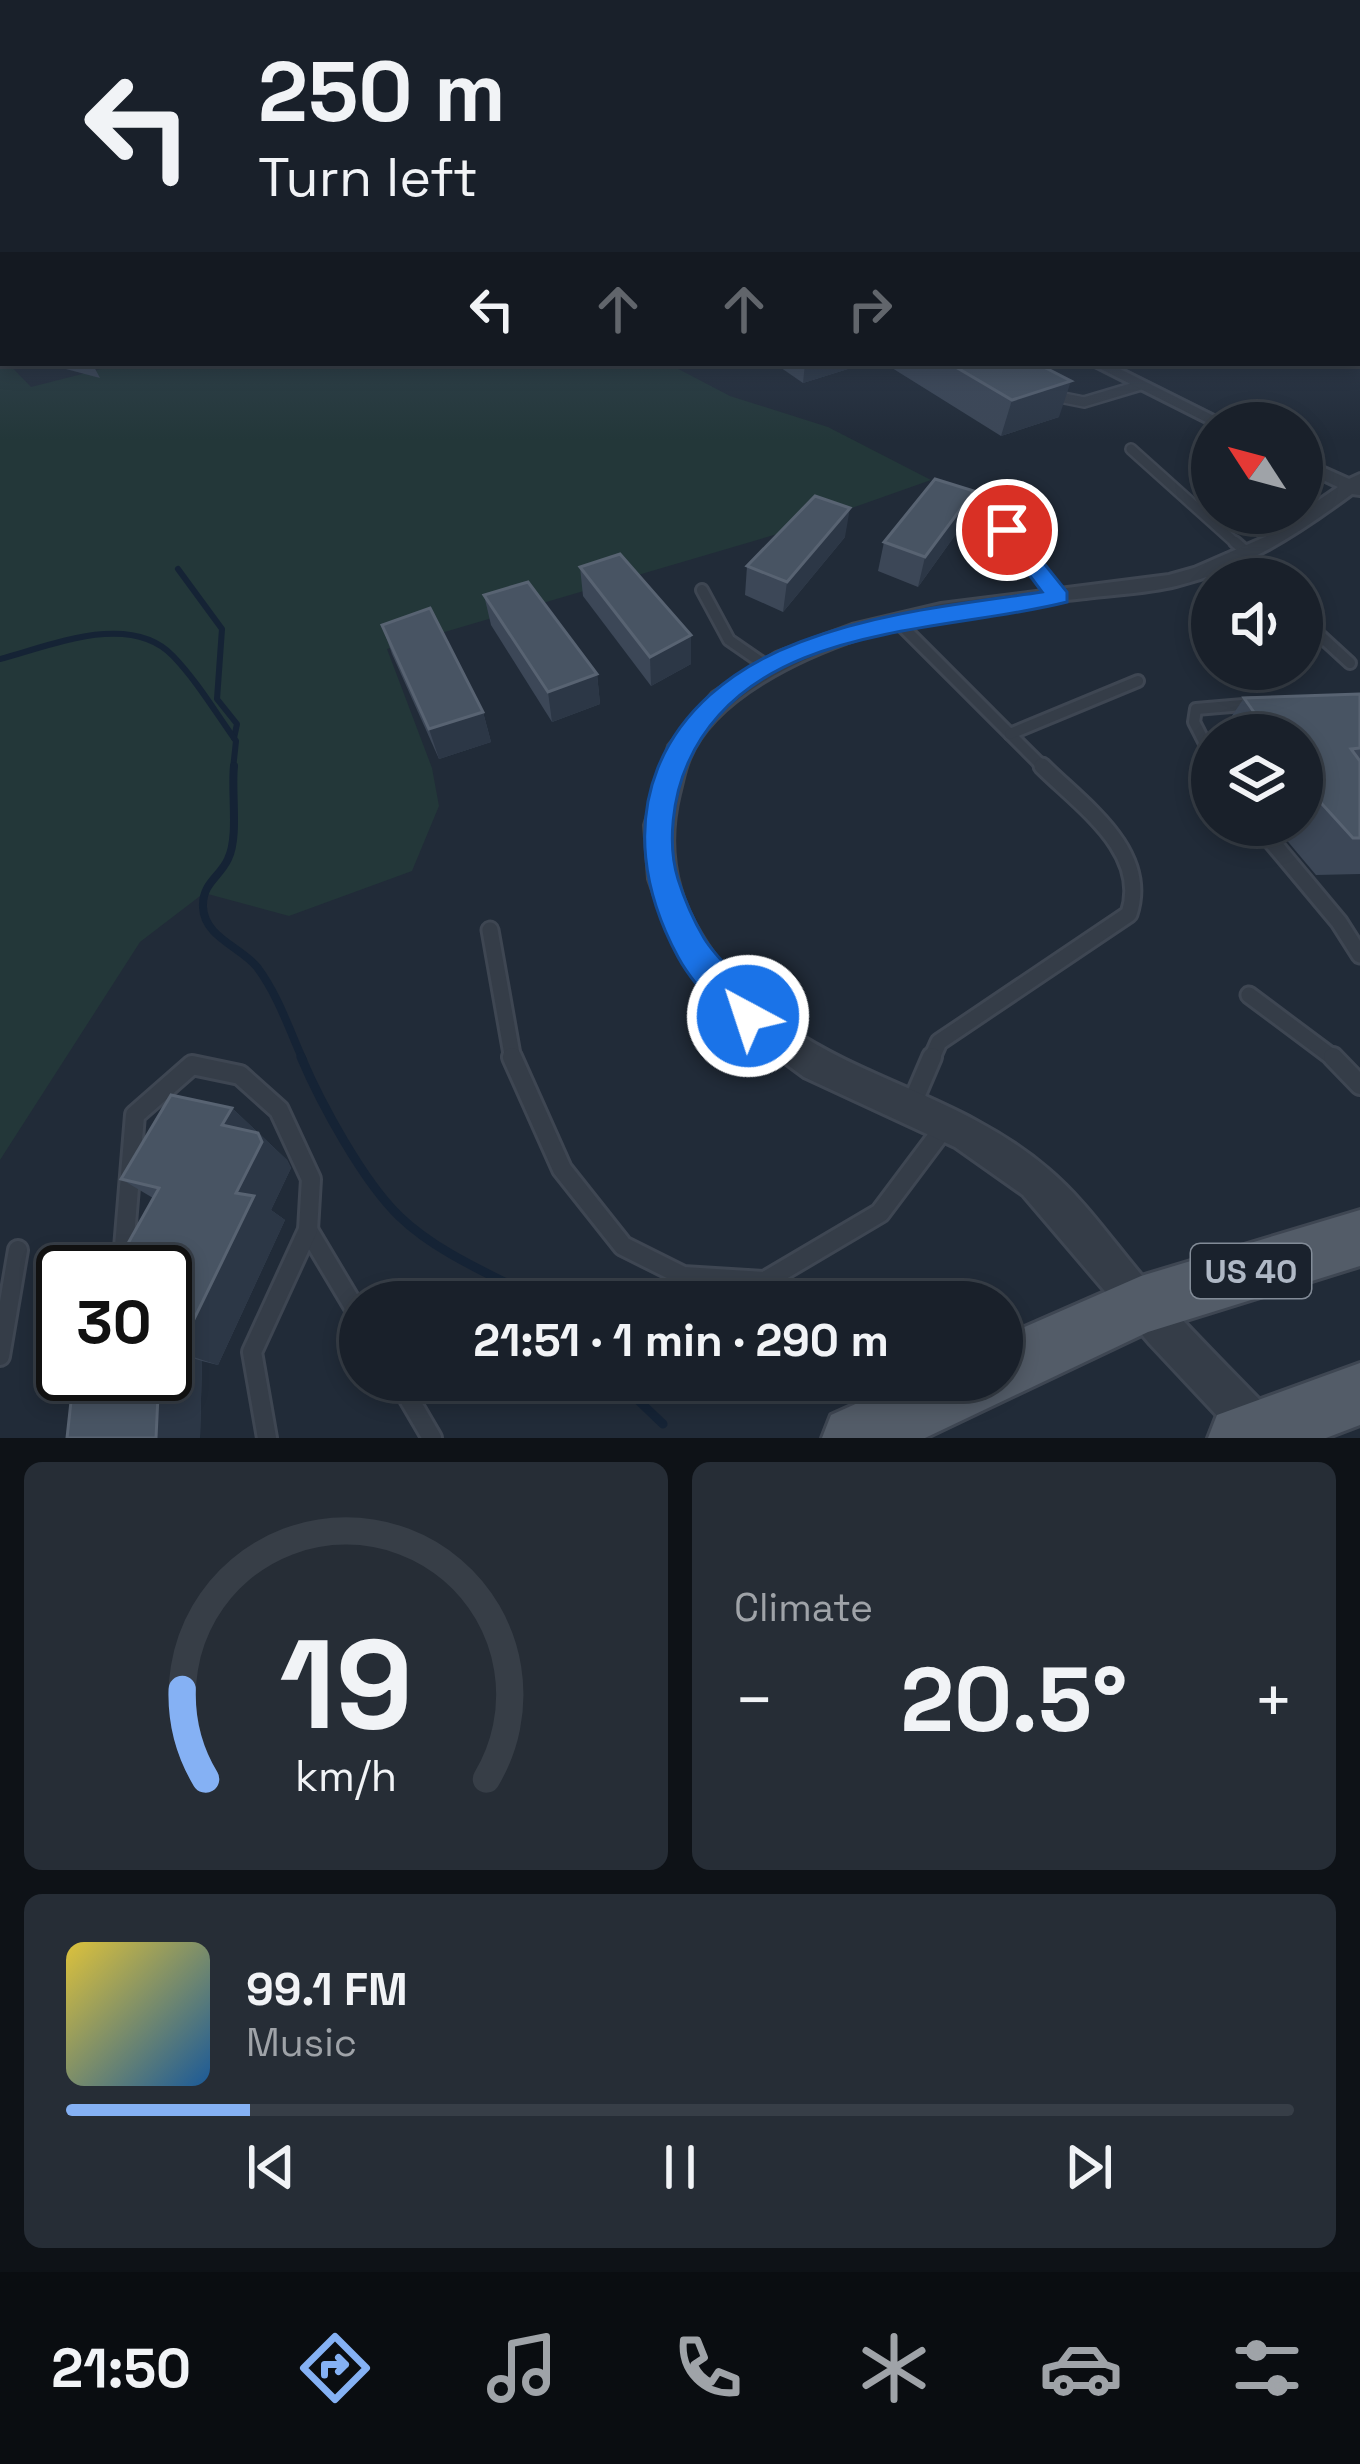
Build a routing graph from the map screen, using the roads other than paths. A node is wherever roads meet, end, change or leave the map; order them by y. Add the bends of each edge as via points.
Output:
1 (1102, 366) edge
2 (1141, 385) junction
3 (1043, 392) edge
4 (1191, 409) edge
5 (1131, 449) dead end
6 (1323, 471) edge
7 (1357, 485) edge
8 (981, 497) dead end
9 (1242, 558) edge
10 (1261, 558) edge
11 (1191, 577) edge
12 (702, 590) dead end
13 (1058, 597) junction
14 (897, 621) junction
15 (1323, 639) edge
16 (1350, 664) dead end
17 (768, 667) junction
18 (1138, 681) dead end
19 (1278, 702) edge
20 (1195, 714) edge
21 (1010, 734) junction
22 (1273, 846) edge
23 (490, 930) dead end
24 (1355, 936) edge
25 (1360, 955) edge
26 (1249, 995) dead end
27 (1360, 1085) edge
28 (910, 1108) junction
29 (946, 1124) junction
30 (308, 1230) junction
31 (1360, 1238) edge
32 (124, 1245) edge
33 (0, 1257) edge
34 (339, 1282) edge
35 (1141, 1305) junction
36 (0, 1356) edge
37 (1023, 1359) edge
38 (1360, 1394) edge
39 (410, 1401) edge
40 (934, 1401) edge
41 (1255, 1435) edge
42 (267, 1438) edge
43 (432, 1438) edge
44 (854, 1438) edge

1 - 2 street
2 - 3 lane via 1096,402
2 - 4 street
5 - 9 lane
6 - 7 street
7 - 10 street
8 - 13 lane
11 - 13 street
12 - 17 lane via 730,640
13 - 14 street
14 - 17 street
14 - 21 lane
15 - 16 lane
17 - 28 street via 712,704 687,733 660,804 661,877 692,949 748,1016 839,1082
18 - 21 lane
19 - 20 lane
21 - 28 lane via 1130,859 1136,897 1129,914 939,1042
22 - 24 lane
23 - 29 lane via 512,1058 562,1169 623,1246 683,1276 765,1281 880,1213
24 - 25 lane
26 - 27 lane via 1321,1045
28 - 29 street
29 - 35 street via 977,1136 1038,1184
30 - 32 lane via 310,1179 279,1110 240,1075 191,1065 135,1115
30 - 34 lane
30 - 42 lane via 252,1352
31 - 35 main road, US 40
33 - 36 lane via 18,1250
35 - 37 main road, US 40
35 - 41 street
38 - 41 main road
39 - 43 lane
40 - 44 main road

